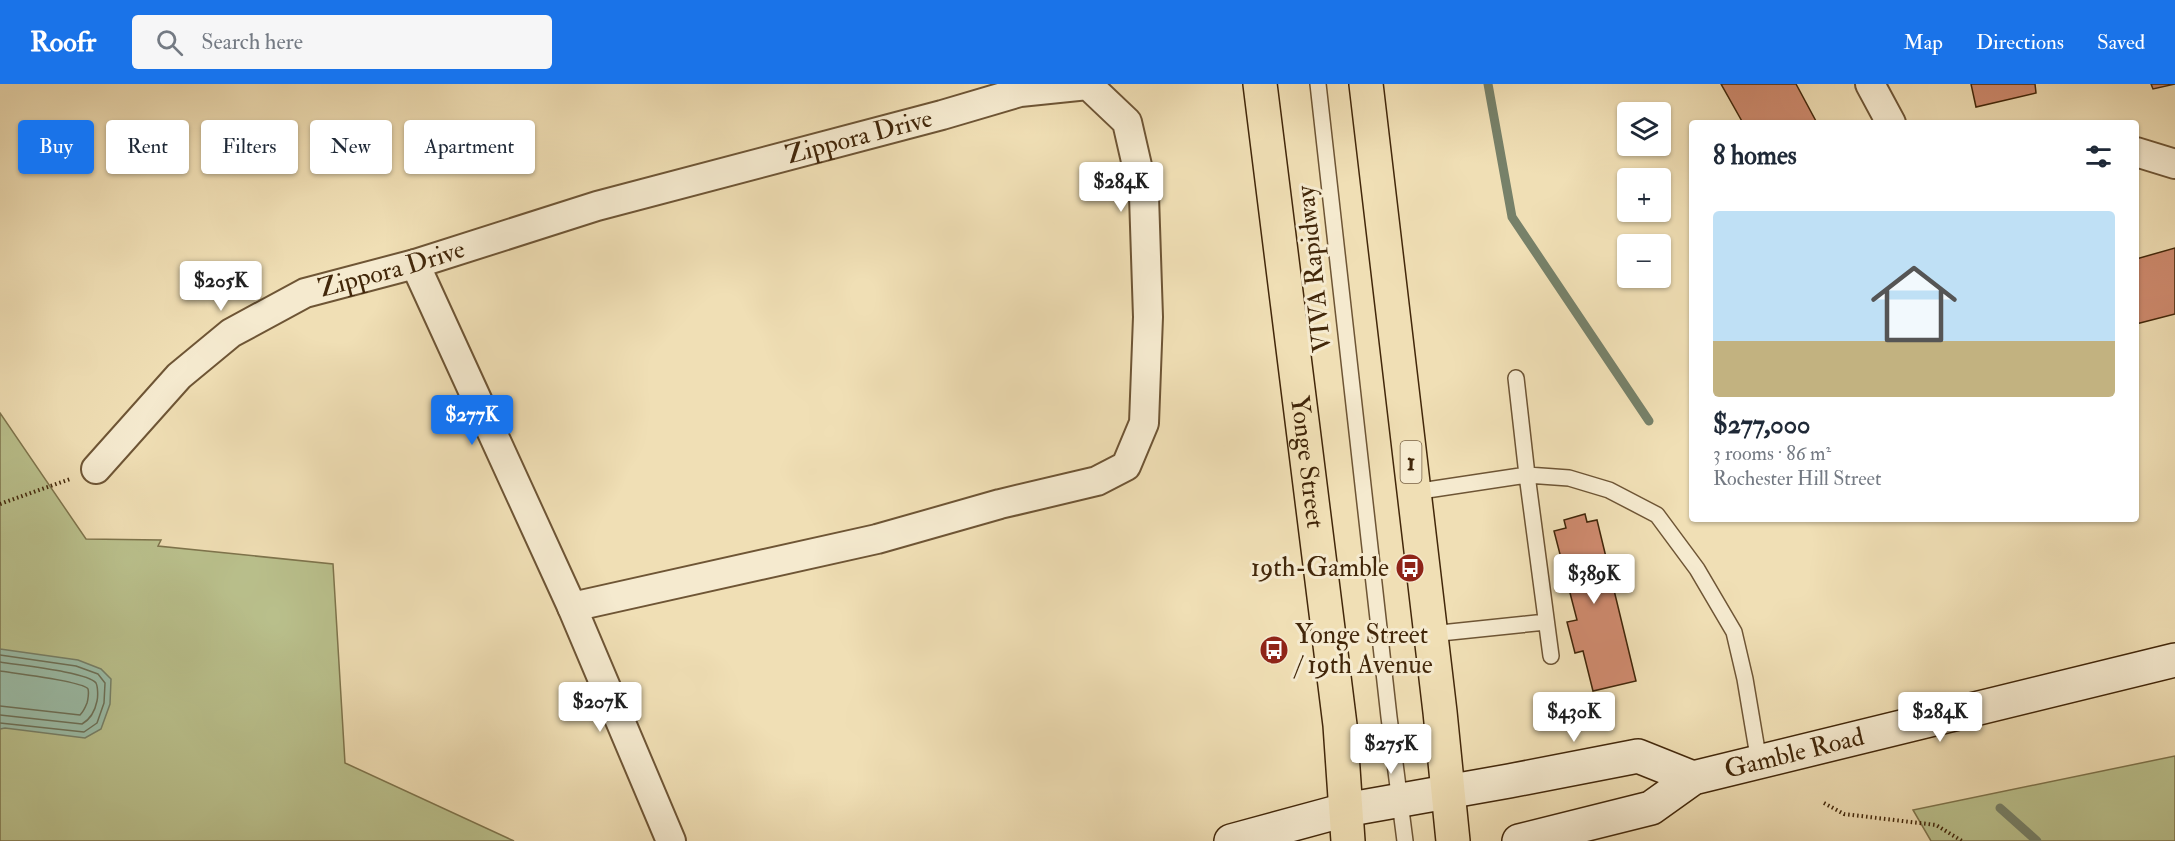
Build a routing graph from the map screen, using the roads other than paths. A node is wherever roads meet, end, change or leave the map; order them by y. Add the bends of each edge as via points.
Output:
1 (1260, 84) edge
2 (1318, 84) edge
3 (1366, 84) edge
4 (1870, 84) edge
5 (1889, 120) edge
6 (2139, 153) edge
7 (2175, 164) edge
8 (415, 264) junction
9 (1516, 378) dead end
10 (96, 469) road end
11 (1527, 475) junction
12 (1414, 492) junction
13 (572, 607) junction
14 (1546, 622) junction
15 (1431, 634) junction
16 (1551, 656) dead end
17 (2175, 660) edge
18 (1759, 762) junction
19 (1693, 778) junction
20 (1447, 792) junction
21 (1401, 799) junction
22 (1346, 825) edge
23 (671, 841) edge
24 (1231, 841) edge
25 (1406, 841) edge
26 (1453, 841) edge
27 (1520, 841) edge

1 - 22 main road, Yonge Street via 1341,726
2 - 21 lane, VIVA Rapidway
3 - 12 main road, 1
4 - 5 street
6 - 7 street
8 - 10 street, Zippora Drive via 305,293 231,333 179,376
8 - 13 street
8 - 13 street, Zippora Drive via 597,206 1020,92 1088,85 1127,122 1144,196 1148,317 1144,423 1126,466 1097,481 877,539
9 - 11 lane
11 - 12 lane
11 - 14 lane
11 - 18 lane via 1569,478 1609,490 1657,515 1697,569 1734,632
12 - 15 main road, 1
13 - 23 street
14 - 15 lane
14 - 16 lane
15 - 20 main road, 1
17 - 18 main road, Gamble Road
18 - 19 main road, Gamble Road
19 - 20 main road, Gamble Road via 1638,756
19 - 27 main road, Gamble Road via 1651,808
20 - 21 main road, Gamble Road
20 - 26 main road, 1
21 - 22 main road, Gamble Road
21 - 25 lane, VIVA Rapidway
22 - 24 main road, Gamble Road

